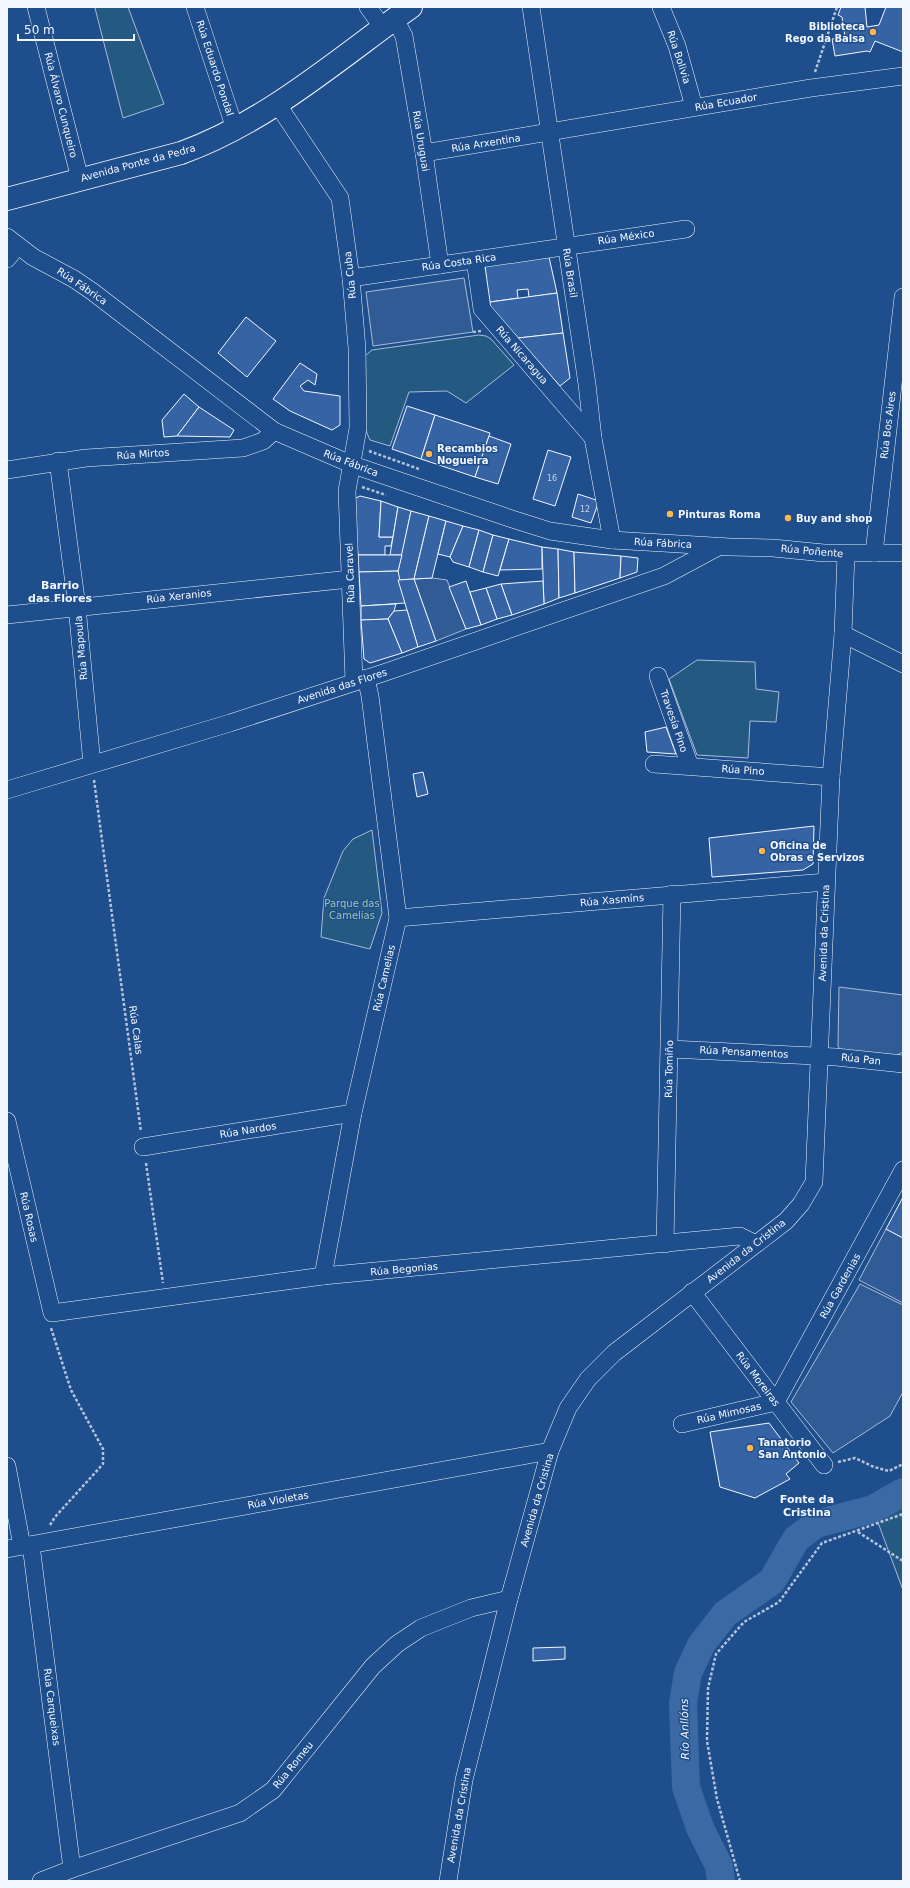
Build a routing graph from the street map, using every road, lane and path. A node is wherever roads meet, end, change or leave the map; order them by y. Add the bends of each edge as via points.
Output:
1 (36, 7) edge
2 (195, 7) edge
3 (368, 7) edge
4 (531, 7) edge
5 (660, 7) edge
6 (837, 7) edge
7 (396, 18) edge
8 (903, 76) edge
9 (811, 88) junction
10 (278, 105) junction
11 (694, 107) junction
12 (235, 129) junction
13 (549, 132) junction
14 (424, 153) junction
15 (80, 179) junction
16 (10, 201) edge
17 (686, 229) dead end
18 (7, 237) edge
19 (566, 246) junction
20 (9, 254) edge
21 (33, 257) junction
22 (475, 260) junction
23 (440, 265) junction
24 (351, 278) junction
25 (903, 297) edge
26 (274, 431) junction
27 (593, 438) junction
28 (58, 461) junction
29 (353, 465) junction
30 (7, 470) edge
31 (612, 540) junction
32 (669, 542) junction
33 (720, 546) junction
34 (874, 553) junction
35 (903, 553) edge
36 (846, 554) junction
37 (674, 572) junction
38 (350, 579) junction
39 (77, 607) junction
40 (7, 616) edge
41 (843, 634) junction
42 (903, 664) edge
43 (658, 676) dead end
44 (360, 680) junction
45 (92, 764) junction
46 (654, 764) dead end
47 (690, 766) junction
48 (831, 777) junction
49 (7, 790) edge
50 (826, 882) junction
51 (672, 894) junction
52 (398, 918) junction
53 (670, 1049) junction
54 (819, 1056) junction
55 (903, 1064) edge
56 (353, 1113) junction
57 (7, 1121) edge
58 (144, 1147) junction
59 (903, 1170) edge
60 (665, 1244) junction
61 (756, 1244) junction
62 (323, 1276) junction
63 (692, 1292) junction
64 (165, 1298) junction
65 (52, 1313) junction
66 (776, 1402) junction
67 (682, 1424) dead end
68 (550, 1451) junction
69 (903, 1464) edge
70 (824, 1465) joint
71 (7, 1466) edge
72 (903, 1514) edge
73 (857, 1532) junction
74 (25, 1546) edge
75 (903, 1561) edge
76 (509, 1599) junction
77 (72, 1869) junction
78 (42, 1881) edge
79 (448, 1881) edge
80 (740, 1881) edge

1 - 15 street, Rúa Álvaro Cunqueiro
2 - 12 street, Rúa Eduardo Pondal
3 - 7 street, Rúa Uruguai
4 - 13 street, Rúa Brasil
5 - 11 street, Rúa Bolivia via 676,46
6 - 9 path
7 - 10 main road, Avenida Ponte da Pedra
7 - 14 street, Rúa Uruguai via 404,36
8 - 9 street, Rúa Ecuador
9 - 11 street, Rúa Ecuador
10 - 12 main road, Avenida Ponte da Pedra
10 - 24 street, Rúa Cuba via 340,198
11 - 13 street, Rúa Ecuador
12 - 15 main road, Avenida Ponte da Pedra via 181,153
13 - 14 street, Rúa Arxentina
13 - 19 street, Rúa Brasil
14 - 23 street, Rúa Uruguai
15 - 16 main road, Avenida Ponte da Pedra
17 - 19 street, Rúa México
18 - 21 street, Rúa Fábrica
19 - 22 street, Rúa Costa Rica
19 - 27 street, Rúa Brasil
20 - 21 street, Rúa Fábrica
21 - 26 street, Rúa Fábrica via 94,292
22 - 23 street, Rúa Costa Rica
22 - 27 street, Rúa Nicaragua via 482,309
23 - 24 street, Rúa Costa Rica
24 - 29 street, Rúa Cuba via 357,348 358,428
25 - 34 street, Rúa Bos Aires
26 - 28 street, Rúa Mirtos via 263,441 243,448
26 - 29 street, Rúa Fábrica
27 - 31 street, Rúa Brasil
28 - 30 street, Rúa Mirtos
28 - 39 street, Rúa Mapoula
29 - 31 street, Rúa Fábrica via 550,531
29 - 38 street, Rúa Caravel via 347,491
31 - 32 street, Rúa Fábrica
32 - 33 street, Rúa Fábrica
32 - 37 street via 677,557
33 - 36 street, Rúa Poñente
33 - 37 street, Avenida das Flores
34 - 35 street, Rúa Poñente
34 - 36 street, Rúa Poñente
36 - 41 street, Avenida da Cristina
37 - 44 street, Avenida das Flores
38 - 39 street, Rúa Xeranios
38 - 44 street, Rúa Caravel
39 - 40 street, Rúa Xeranios
39 - 45 street, Rúa Mapoula
41 - 42 street
41 - 48 street, Avenida da Cristina
43 - 47 street, Travesía Pino
44 - 45 street, Avenida das Flores via 230,723
44 - 52 street, Rúa Camelias via 370,696
45 - 49 street, Avenida das Flores
45 - 58 path, Rúa Calas
46 - 47 street, Rúa Pino
47 - 48 street, Rúa Pino
48 - 50 street, Avenida da Cristina
50 - 51 street, Rúa Xasmíns
50 - 54 street, Avenida da Cristina
51 - 52 street, Rúa Xasmíns
51 - 53 street, Rúa Tomiño
52 - 56 street, Rúa Camelias
53 - 54 street, Rúa Pensamentos
53 - 60 street, Rúa Tomiño
54 - 55 street, Rúa Pan
54 - 61 street, Avenida da Cristina via 814,1182 801,1204 786,1221
56 - 58 street, Rúa Nardos
56 - 62 street, Rúa Camelias
57 - 65 street, Rúa Rosas
58 - 64 path, Rúa Calas
59 - 66 street, Rúa Gardenias
60 - 61 street, Rúa Begonias via 740,1236
60 - 62 street, Rúa Begonias
61 - 63 street, Avenida da Cristina
62 - 64 street, Rúa Begonias
63 - 66 street, Rúa Moreiras
63 - 68 street, Avenida da Cristina via 614,1353 588,1379 568,1408
64 - 65 street, Rúa Begonias
65 - 74 path via 51,1329 61,1362 71,1390 103,1449 103,1464
66 - 67 street, Rúa Mimosas
66 - 70 street, Rúa Moreiras
68 - 74 street, Rúa Violetas
68 - 76 street, Avenida da Cristina
69 - 70 path via 889,1471 855,1458
71 - 74 street, Rúa Carqueixas
72 - 73 path
73 - 75 path
73 - 80 path via 822,1543 779,1602 744,1622 716,1654 708,1688 707,1742 717,1799
74 - 77 street, Rúa Carqueixas
76 - 77 street, Rúa Romeu via 471,1608 421,1628 397,1644 373,1666 273,1790 240,1813
76 - 79 street, Avenida da Cristina via 464,1780
77 - 78 street, Rúa Romeu

